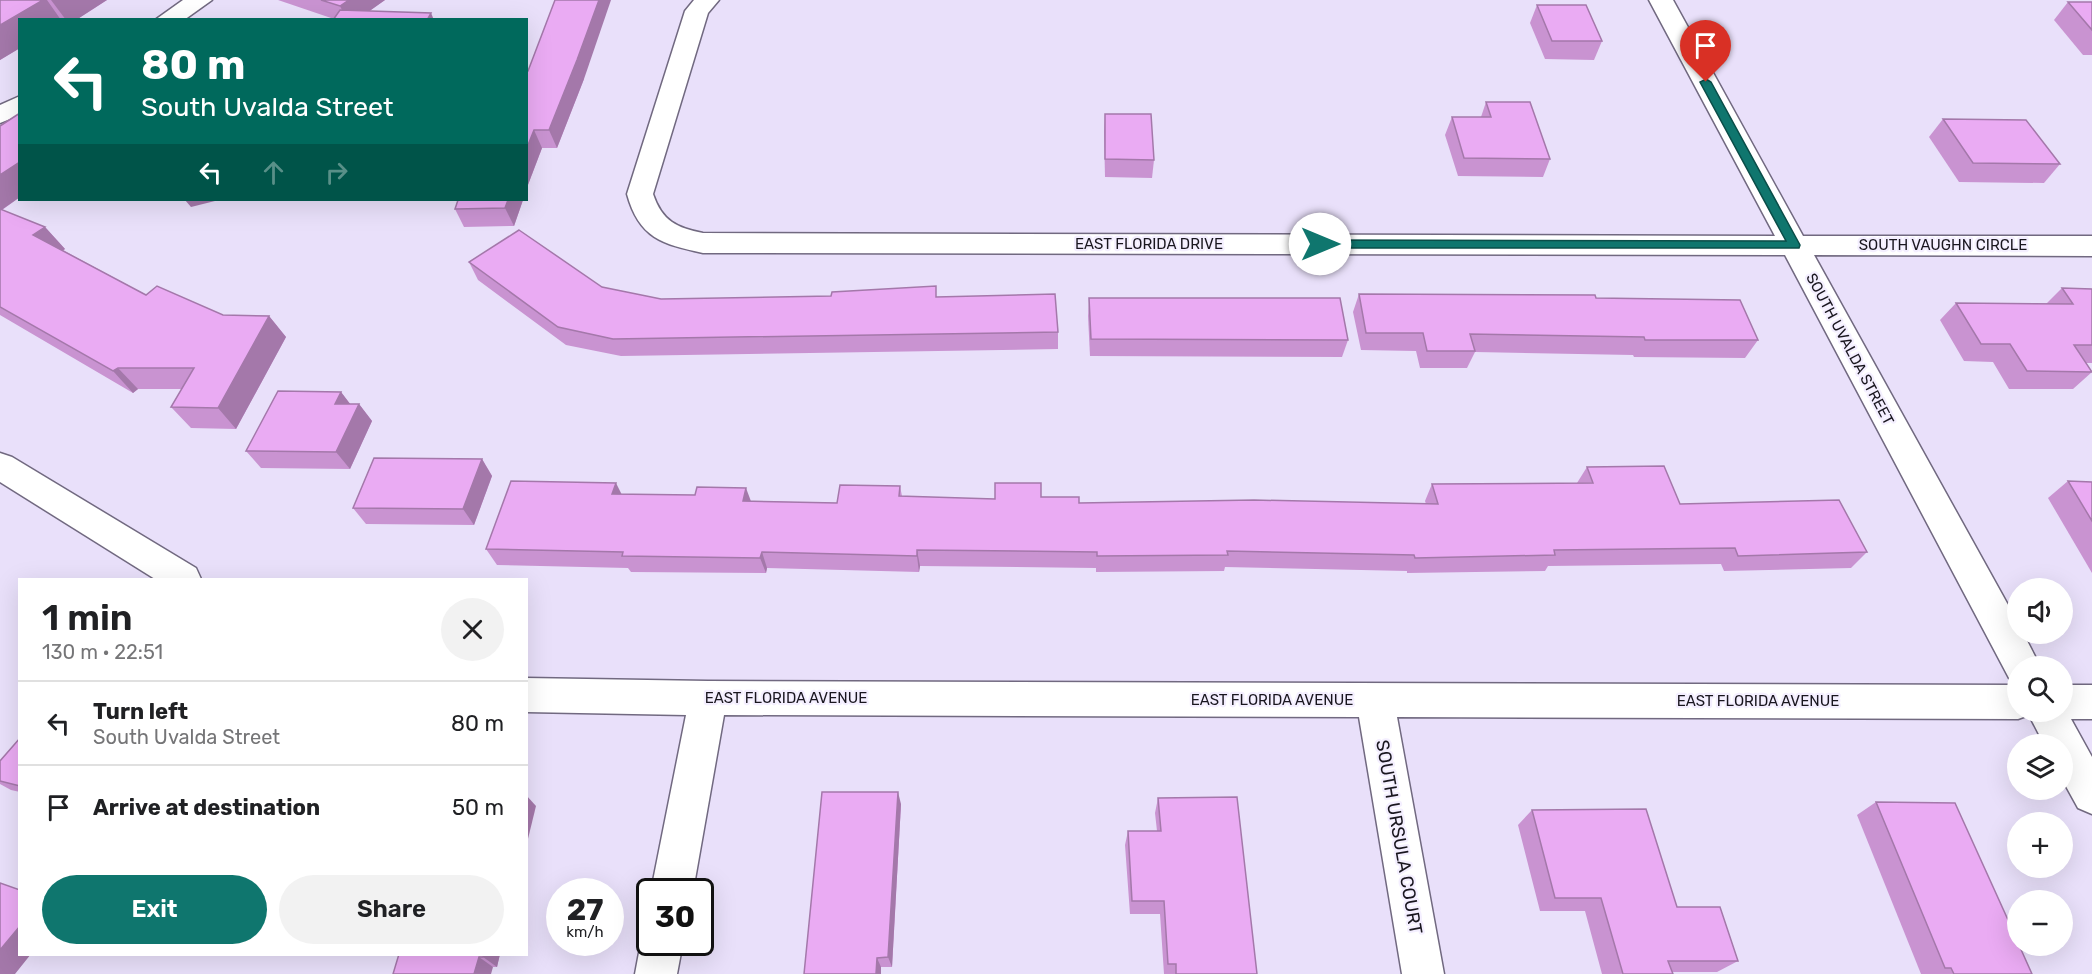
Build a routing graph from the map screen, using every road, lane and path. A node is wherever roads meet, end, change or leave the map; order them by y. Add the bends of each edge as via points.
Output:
1 (200, 0) edge
2 (707, 0) edge
3 (1661, 0) edge
4 (169, 18) edge
5 (18, 105) edge
6 (0, 115) edge
7 (1794, 245) junction
8 (2092, 246) edge
9 (6, 478) edge
10 (182, 578) edge
11 (2017, 656) edge
12 (528, 695) edge
13 (708, 698) junction
14 (1375, 700) junction
15 (2007, 702) edge
16 (2073, 702) edge
17 (2092, 702) edge
18 (2052, 722) edge
19 (2092, 795) edge
20 (674, 878) edge
21 (659, 956) edge
22 (656, 974) edge
23 (1423, 974) edge

1 - 4 street
2 - 7 street, EAST FLORIDA DRIVE via 697,12 640,194 645,213 657,228 674,237 703,243
3 - 7 street, SOUTH UVALDA STREET
5 - 6 street
7 - 8 street, SOUTH VAUGHN CIRCLE
7 - 11 street, SOUTH UVALDA STREET
9 - 10 street
12 - 13 street, EAST FLORIDA AVENUE
13 - 14 street, EAST FLORIDA AVENUE
13 - 20 street
14 - 15 street, EAST FLORIDA AVENUE
14 - 23 street, SOUTH URSULA COURT
16 - 17 street
18 - 19 street
21 - 22 street

